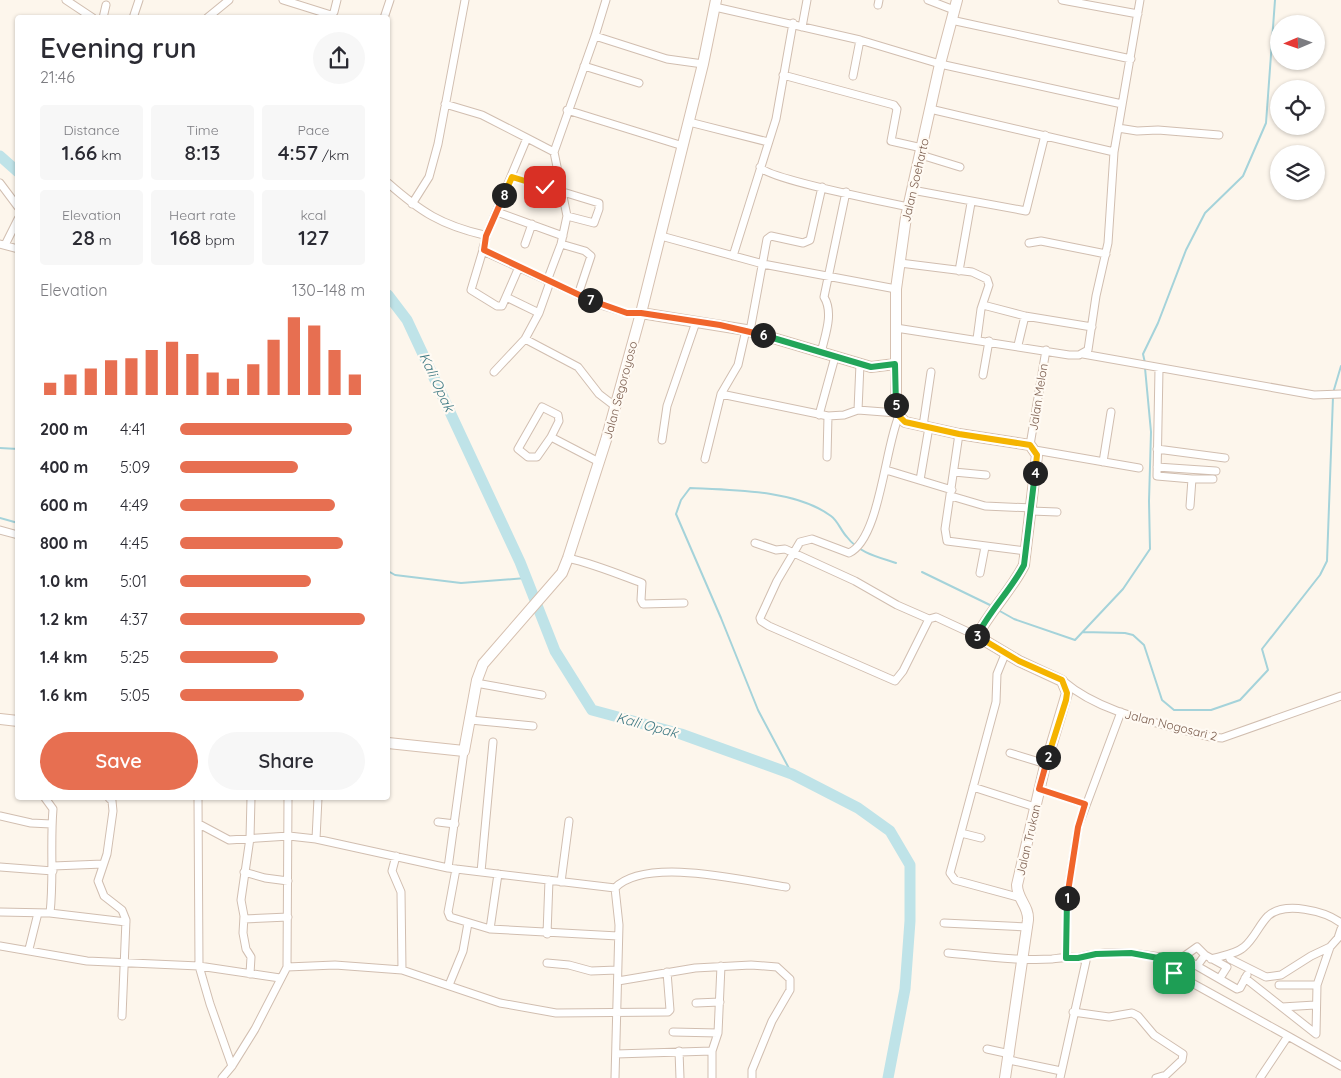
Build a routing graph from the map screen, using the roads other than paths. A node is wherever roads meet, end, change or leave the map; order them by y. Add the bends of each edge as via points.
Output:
1 (66, 0) edge
2 (139, 0) edge
3 (229, 0) edge
4 (283, 0) edge
5 (337, 0) edge
6 (390, 0) edge
7 (465, 0) edge
8 (606, 0) edge
9 (807, 0) edge
10 (928, 0) edge
11 (1062, 0) edge
12 (1140, 0) edge
13 (716, 3) edge
14 (106, 5) dead end
15 (954, 10) edge
16 (1138, 14) junction
17 (88, 15) edge
18 (104, 15) edge
19 (134, 15) edge
20 (211, 15) edge
21 (385, 15) edge
22 (793, 24) junction
23 (802, 26) junction
24 (596, 36) junction
25 (860, 40) junction
26 (1130, 59) junction
27 (703, 64) junction
28 (940, 64) junction
29 (584, 66) junction
30 (783, 75) junction
31 (853, 76) dead end
32 (639, 82) dead end
33 (445, 104) junction
34 (1122, 104) junction
35 (930, 109) junction
36 (567, 110) junction
37 (689, 122) junction
38 (1118, 128) junction
39 (1044, 135) junction
40 (1220, 135) dead end
41 (527, 138) junction
42 (768, 142) junction
43 (683, 146) junction
44 (554, 152) junction
45 (921, 152) junction
46 (1114, 152) junction
47 (960, 166) dead end
48 (760, 167) junction
49 (512, 177) junction
50 (0, 183) edge
51 (390, 185) edge
52 (545, 187) dead end
53 (822, 187) junction
54 (912, 190) junction
55 (563, 192) junction
56 (846, 192) junction
57 (971, 202) junction
58 (15, 203) edge
59 (412, 204) junction
60 (908, 207) junction
61 (497, 212) junction
62 (567, 216) junction
63 (15, 224) edge
64 (532, 224) junction
65 (486, 236) junction
66 (563, 236) junction
67 (660, 236) junction
68 (1029, 242) dead end
69 (2, 244) edge
70 (525, 244) dead end
71 (561, 244) junction
72 (15, 248) edge
73 (484, 250) junction
74 (1106, 254) junction
75 (733, 256) junction
76 (900, 263) junction
77 (763, 264) junction
78 (519, 268) junction
79 (959, 271) junction
80 (828, 278) junction
81 (548, 281) junction
82 (896, 289) junction
83 (578, 295) junction
84 (506, 297) junction
85 (983, 305) junction
86 (539, 313) junction
87 (641, 313) junction
88 (1026, 316) junction
89 (696, 322) junction
90 (1092, 327) junction
91 (896, 328) junction
92 (748, 330) junction
93 (524, 339) junction
94 (977, 339) junction
95 (989, 341) junction
96 (1018, 345) junction
97 (1046, 350) junction
98 (821, 353) junction
99 (1083, 354) junction
100 (835, 358) junction
101 (860, 364) junction
102 (895, 364) junction
103 (1157, 369) junction
104 (494, 372) dead end
105 (931, 372) dead end
106 (983, 375) dead end
107 (721, 394) junction
108 (1341, 394) edge
109 (616, 407) junction
110 (858, 410) junction
111 (1111, 412) dead end
112 (819, 415) junction
113 (898, 415) junction
114 (828, 416) junction
115 (926, 427) junction
116 (959, 434) junction
117 (551, 437) junction
118 (662, 440) dead end
119 (1033, 448) junction
120 (1157, 449) junction
121 (827, 457) dead end
122 (1225, 458) dead end
123 (705, 459) dead end
124 (599, 462) junction
125 (1103, 462) junction
126 (1157, 467) junction
127 (1139, 468) dead end
128 (886, 470) junction
129 (954, 472) junction
130 (1216, 472) dead end
131 (986, 476) dead end
132 (1192, 479) junction
133 (1213, 479) dead end
134 (920, 480) junction
135 (952, 493) junction
136 (1190, 506) dead end
137 (1032, 509) junction
138 (1057, 512) dead end
139 (0, 530) edge
140 (15, 533) edge
141 (756, 542) dead end
142 (985, 547) junction
143 (1026, 551) junction
144 (792, 553) junction
145 (568, 558) junction
146 (980, 572) dead end
147 (684, 603) dead end
148 (929, 619) junction
149 (977, 636) junction
150 (1006, 652) junction
151 (1062, 680) junction
152 (476, 683) junction
153 (542, 695) dead end
154 (1341, 696) edge
155 (1121, 712) junction
156 (0, 719) edge
157 (470, 720) junction
158 (15, 721) edge
159 (533, 726) dead end
160 (494, 742) dead end
161 (390, 743) edge
162 (464, 751) junction
163 (1010, 753) dead end
164 (1046, 764) junction
165 (973, 787) junction
166 (1039, 789) junction
167 (46, 800) edge
168 (111, 800) edge
169 (198, 800) edge
170 (251, 800) edge
171 (288, 800) edge
172 (318, 800) edge
173 (1085, 804) junction
174 (1035, 807) junction
175 (0, 816) edge
176 (570, 821) dead end
177 (438, 822) dead end
178 (51, 824) junction
179 (198, 824) junction
180 (455, 824) junction
181 (961, 833) junction
182 (289, 836) junction
183 (250, 838) junction
184 (981, 838) dead end
185 (316, 839) junction
186 (396, 856) junction
187 (103, 864) junction
188 (0, 867) edge
189 (53, 868) junction
190 (452, 868) junction
191 (244, 872) junction
192 (481, 872) junction
193 (498, 874) junction
194 (549, 880) junction
195 (288, 881) junction
196 (561, 882) junction
197 (786, 887) dead end
198 (615, 888) junction
199 (1021, 898) junction
200 (0, 912) edge
201 (38, 913) junction
202 (50, 913) junction
203 (288, 916) junction
204 (244, 919) junction
205 (126, 922) junction
206 (468, 923) junction
207 (944, 923) dead end
208 (1341, 923) edge
209 (1028, 927) junction
210 (490, 929) junction
211 (1341, 929) edge
212 (547, 934) junction
213 (618, 936) junction
214 (0, 946) edge
215 (1330, 947) junction
216 (30, 950) junction
217 (1235, 951) junction
218 (948, 953) dead end
219 (1183, 957) junction
220 (1208, 957) junction
221 (1066, 958) junction
222 (1078, 958) junction
223 (1166, 958) junction
224 (1230, 959) junction
225 (1022, 960) junction
226 (124, 963) junction
227 (547, 963) dead end
228 (199, 966) junction
229 (721, 966) junction
230 (1197, 966) junction
231 (1227, 966) junction
232 (287, 967) junction
233 (402, 970) junction
234 (617, 970) junction
235 (1249, 970) junction
236 (667, 972) junction
237 (250, 974) junction
238 (1281, 975) junction
239 (280, 978) junction
240 (1220, 978) junction
241 (1245, 978) junction
242 (618, 981) junction
243 (449, 985) junction
244 (1317, 985) junction
245 (1279, 986) junction
246 (720, 1002) junction
247 (696, 1003) dead end
248 (1315, 1006) junction
249 (1284, 1007) junction
250 (1073, 1012) junction
251 (617, 1013) junction
252 (122, 1016) dead end
253 (672, 1032) dead end
254 (718, 1032) junction
255 (1288, 1036) junction
256 (987, 1049) dead end
257 (679, 1051) junction
258 (712, 1051) junction
259 (616, 1054) junction
260 (1009, 1057) junction
261 (232, 1066) junction
262 (1341, 1066) edge
263 (1060, 1075) edge
264 (222, 1078) edge
265 (615, 1078) edge
266 (680, 1078) edge
267 (712, 1078) edge
268 (752, 1078) edge
269 (1005, 1078) edge
270 (1156, 1078) edge
271 (1260, 1078) edge

1 - 17 street
2 - 19 street
3 - 20 street
4 - 5 street via 331,15
6 - 21 street
7 - 33 street
8 - 24 street
9 - 23 street
10 - 15 street
11 - 16 street
12 - 16 street
13 - 22 street
13 - 27 street, Jalan Segoroyoso
14 - 18 street
15 - 26 street
15 - 28 street, Jalan Soeharto
16 - 26 street
22 - 23 street
22 - 30 street
23 - 25 street
24 - 27 street via 666,58
24 - 29 street
25 - 28 street
25 - 31 street
26 - 34 street
27 - 37 street, Jalan Segoroyoso
28 - 34 street
28 - 35 street, Jalan Soeharto
29 - 32 street
29 - 36 street
30 - 42 street via 776,119
30 - 45 street via 894,105 897,110 891,141
33 - 41 street via 482,114
33 - 59 street via 429,177
34 - 38 street
35 - 39 street
35 - 45 street, Jalan Soeharto
36 - 43 street
36 - 44 street
37 - 42 street
37 - 43 street, Jalan Segoroyoso
38 - 40 street via 1137,132 1158,130
38 - 46 street
39 - 46 street
39 - 57 street via 1026,211
41 - 44 street
41 - 49 street
42 - 48 street
43 - 67 street, Jalan Segoroyoso
44 - 55 street
45 - 47 street
45 - 54 street, Jalan Soeharto
46 - 74 street
48 - 53 street via 765,172
48 - 75 street
49 - 52 street
49 - 61 street
50 - 58 street
51 - 59 street
53 - 56 street
53 - 77 street via 810,240 803,244 769,237
54 - 57 street
54 - 60 street, Jalan Soeharto
55 - 62 street
55 - 62 street via 599,203 594,223
56 - 60 street
56 - 80 street
57 - 79 street
59 - 65 street via 453,227
60 - 76 street, Jalan Soeharto
61 - 64 street
61 - 65 street
62 - 66 street
63 - 69 street
64 - 66 street
64 - 70 street
65 - 73 street
66 - 71 street
67 - 75 street
67 - 87 street, Jalan Segoroyoso
68 - 74 street via 1041,241
69 - 72 street
71 - 81 street
71 - 83 street via 591,256
73 - 78 street
73 - 84 street via 472,290 499,307
74 - 90 street
75 - 77 street
76 - 79 street
76 - 82 street, Jalan Soeharto
77 - 80 street
77 - 92 street
78 - 81 street
78 - 84 street
79 - 85 street via 987,279 989,285
80 - 82 street
80 - 98 street via 824,297 830,312
81 - 83 street
81 - 86 street
82 - 91 street, Jalan Soeharto
83 - 87 street via 619,311
84 - 86 street
85 - 88 street
85 - 94 street
86 - 93 street
87 - 89 street
87 - 109 street, Jalan Segoroyoso
88 - 90 street
88 - 96 street
89 - 92 street
89 - 118 street via 667,406
90 - 99 street via 1088,350
91 - 94 street
91 - 102 street, Jalan Soeharto
92 - 98 street
92 - 107 street via 738,365
93 - 104 street
93 - 109 street via 578,367 599,394
94 - 95 street
95 - 96 street
95 - 106 street
96 - 97 street
97 - 99 street via 1068,355
97 - 119 street, Jalan Melon
98 - 100 street
99 - 103 street
100 - 101 street
100 - 112 street
101 - 102 street via 871,367
101 - 110 street
102 - 113 street, Jalan Soeharto
103 - 108 street via 1314,395
103 - 120 street
105 - 115 street
107 - 112 street
107 - 123 street
109 - 124 street, Jalan Segoroyoso
110 - 113 street
110 - 114 street
111 - 125 street
112 - 114 street
113 - 115 street via 905,422
113 - 128 street
114 - 121 street
115 - 116 street
115 - 134 street
116 - 119 street
116 - 129 street
117 - 117 street via 558,415 542,407 518,449 528,457 537,458
117 - 124 street
119 - 125 street
119 - 137 street via 1037,455
120 - 122 street
120 - 126 street
124 - 145 street, Jalan Segoroyoso
125 - 127 street
126 - 130 street
126 - 132 street via 1158,477
128 - 134 street
128 - 144 street via 871,522 852,552 846,553 812,539 800,542
129 - 131 street
129 - 135 street
132 - 133 street
132 - 136 street
134 - 135 street
135 - 137 street via 985,506
135 - 142 street via 945,529 947,540
137 - 138 street
137 - 143 street
139 - 140 street
141 - 144 street
142 - 143 street
142 - 146 street
143 - 149 street via 1024,565
144 - 148 street via 856,581
144 - 148 street via 761,612 761,621 769,626 896,682
145 - 147 street via 642,583 643,604
145 - 152 street, Jalan Segoroyoso via 562,573 483,664
148 - 149 street via 936,618
149 - 150 street
150 - 151 street
150 - 165 street via 997,674 996,702
151 - 155 street, Jalan Nogosari 2 via 1073,689
151 - 164 street, Jalan Trukan via 1066,700
152 - 153 street
152 - 157 street, Jalan Segoroyoso
154 - 155 street, Jalan Nogosari 2 via 1222,738
155 - 173 street
156 - 158 street
157 - 159 street
157 - 162 street, Jalan Segoroyoso
160 - 192 street
161 - 162 street
162 - 180 street
163 - 164 street
164 - 166 street, Jalan Trukan
165 - 174 street
165 - 181 street
166 - 173 street
166 - 174 street, Jalan Trukan
167 - 178 street via 52,806
168 - 187 street via 113,812
169 - 179 street
170 - 183 street
171 - 182 street
172 - 185 street
173 - 221 street via 1078,827 1067,897
174 - 199 street, Jalan Trukan via 1017,888
175 - 178 street
176 - 196 street
177 - 180 street
178 - 189 street
179 - 183 street via 229,840
179 - 228 street
180 - 190 street
181 - 184 street
181 - 199 street via 951,877
182 - 183 street
182 - 185 street
182 - 195 street
183 - 191 street
185 - 186 street
186 - 190 street
186 - 233 street via 392,871 401,892
187 - 189 street
187 - 205 street via 98,881 100,890 122,910
188 - 189 street
189 - 202 street
190 - 192 street
190 - 206 street via 448,914
191 - 195 street
191 - 204 street via 241,900
192 - 193 street
193 - 194 street
193 - 210 street
194 - 196 street
194 - 212 street
195 - 203 street
196 - 198 street
197 - 198 street via 675,872 637,875
198 - 213 street
199 - 209 street via 1029,912
200 - 201 street
201 - 202 street
201 - 216 street
202 - 205 street
203 - 204 street
203 - 232 street
204 - 237 street via 243,933 251,957
205 - 226 street
206 - 210 street
206 - 243 street via 463,951
207 - 209 street
208 - 217 street via 1321,912 1277,911 1268,916 1244,947
209 - 225 street
210 - 212 street
211 - 215 street
212 - 213 street
213 - 234 street
214 - 216 street
215 - 238 street
215 - 244 street
216 - 226 street via 87,962
217 - 220 street
217 - 224 street
218 - 225 street
219 - 220 street via 1197,948
219 - 223 street
219 - 230 street
220 - 230 street
220 - 231 street
221 - 222 street
221 - 225 street
222 - 223 street via 1117,953
222 - 250 street via 1083,958 1086,964
223 - 255 street via 1174,973
224 - 231 street
224 - 235 street
225 - 260 street
226 - 228 street
226 - 252 street
227 - 234 street via 591,971
228 - 237 street
228 - 261 street
229 - 236 street
229 - 246 street
229 - 268 street via 773,966 784,971 790,979 790,990 772,1021 752,1070
230 - 240 street
231 - 240 street
232 - 233 street via 335,965
232 - 239 street
233 - 243 street
234 - 242 street
235 - 238 street via 1266,977
235 - 241 street
236 - 242 street
236 - 251 street via 668,1012
237 - 239 street
238 - 245 street
239 - 261 street
240 - 241 street via 1240,988
241 - 249 street
242 - 251 street
243 - 251 street via 500,1003 556,1013
244 - 245 street
244 - 248 street
245 - 249 street
246 - 247 street
246 - 254 street
248 - 249 street
248 - 249 street via 1316,1034
250 - 263 street
250 - 270 street via 1109,1017 1128,1012 1138,1016 1154,1035 1183,1054 1182,1060 1164,1076
251 - 259 street
253 - 254 street
254 - 258 street
255 - 262 street
255 - 271 street
256 - 260 street
257 - 258 street
257 - 259 street
257 - 266 street
258 - 267 street
259 - 265 street
260 - 263 street
260 - 269 street
261 - 264 street

